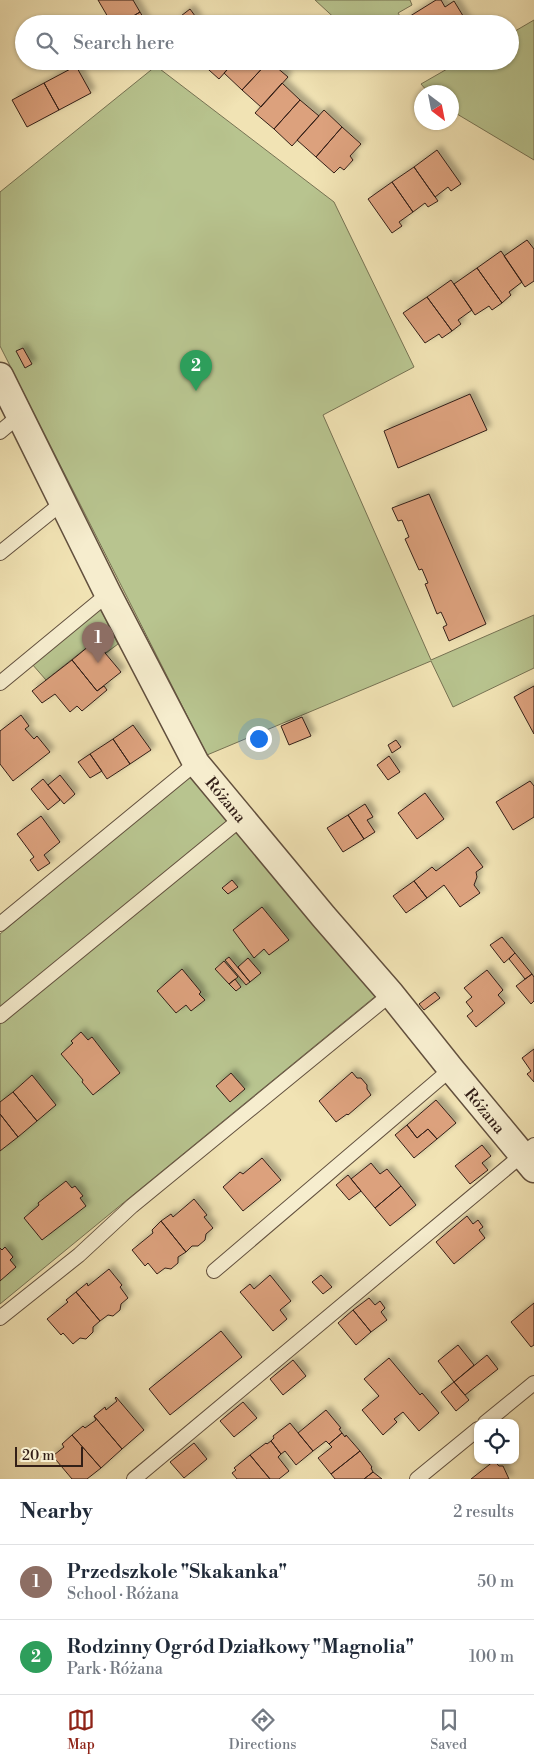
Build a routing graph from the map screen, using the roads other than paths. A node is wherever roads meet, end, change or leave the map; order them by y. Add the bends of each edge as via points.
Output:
1 (0, 376) edge
2 (9, 424) edge
3 (62, 503) junction
4 (0, 553) edge
5 (108, 594) junction
6 (0, 683) edge
7 (196, 763) junction
8 (242, 818) junction
9 (0, 924) edge
10 (391, 994) junction
11 (0, 1016) edge
12 (450, 1069) junction
13 (530, 1156) edge
14 (214, 1271) dead end
15 (0, 1318) edge
16 (534, 1382) edge
17 (490, 1419) edge
18 (474, 1432) edge
19 (134, 1479) edge
20 (417, 1479) edge

1 - 2 street, Różana
2 - 3 street, Różana
3 - 4 lane
3 - 5 street, Różana
5 - 6 lane
5 - 7 street, Różana
7 - 8 street, Różana
7 - 9 lane
8 - 10 street, Różana
8 - 11 lane
10 - 12 street, Różana
10 - 15 lane
12 - 13 street, Różana
12 - 14 lane
13 - 19 lane
16 - 17 lane
18 - 20 lane

